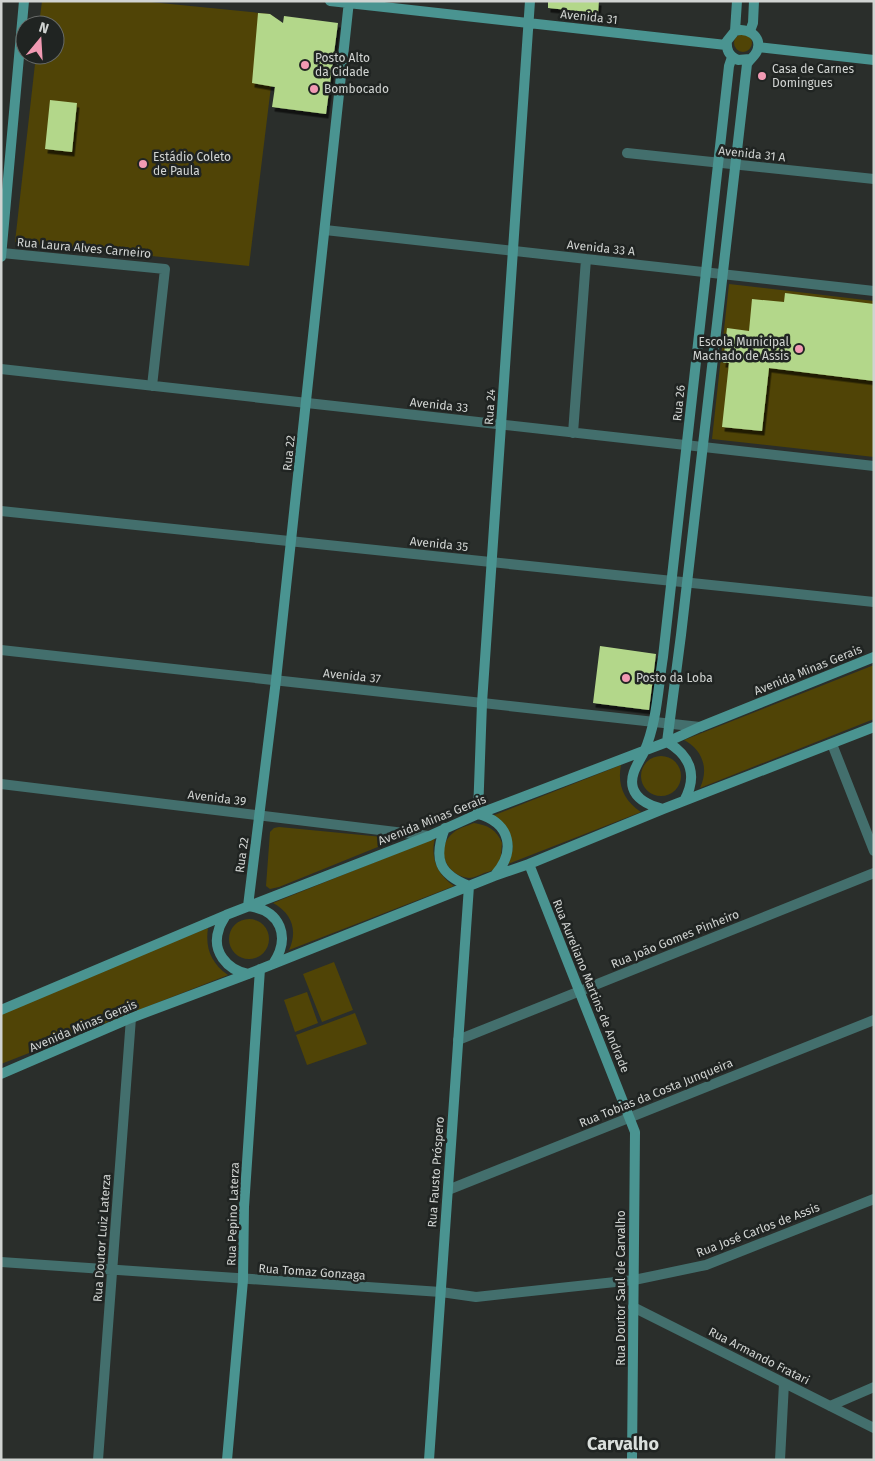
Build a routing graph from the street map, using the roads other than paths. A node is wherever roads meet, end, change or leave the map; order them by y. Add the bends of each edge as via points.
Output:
1 (24, 1) edge
2 (330, 1) edge
3 (530, 1) edge
4 (737, 1) edge
5 (754, 1) edge
6 (349, 2) edge
7 (529, 23) junction
8 (735, 31) junction
9 (750, 31) junction
10 (726, 45) junction
11 (758, 47) junction
12 (732, 57) junction
13 (750, 59) junction
14 (874, 60) edge
15 (628, 153) dead end
16 (718, 163) junction
17 (736, 164) junction
18 (874, 179) edge
19 (325, 230) junction
20 (514, 251) junction
21 (1, 255) edge
22 (586, 259) junction
23 (706, 272) junction
24 (723, 274) junction
25 (874, 290) edge
26 (697, 356) junction
27 (713, 358) junction
28 (1, 369) edge
29 (152, 386) junction
30 (307, 403) junction
31 (502, 425) junction
32 (574, 433) junction
33 (687, 446) junction
34 (703, 447) junction
35 (874, 466) edge
36 (1, 511) edge
37 (292, 541) junction
38 (492, 562) junction
39 (672, 581) junction
40 (687, 583) junction
41 (874, 602) edge
42 (1, 650) edge
43 (874, 657) edge
44 (663, 658) junction
45 (678, 659) junction
46 (276, 680) junction
47 (482, 703) junction
48 (653, 721) junction
49 (670, 723) junction
50 (700, 727) junction
51 (874, 727) edge
52 (667, 742) junction
53 (832, 744) junction
54 (644, 751) junction
55 (1, 784) edge
56 (684, 801) junction
57 (663, 809) junction
58 (478, 814) junction
59 (260, 816) junction
60 (445, 828) junction
61 (429, 836) junction
62 (874, 851) edge
63 (529, 864) junction
64 (874, 873) edge
65 (494, 876) junction
66 (469, 886) junction
67 (248, 906) junction
68 (226, 915) junction
69 (273, 964) junction
70 (260, 969) junction
71 (248, 974) junction
72 (580, 991) junction
73 (1, 1010) edge
74 (131, 1018) junction
75 (874, 1020) edge
76 (458, 1040) junction
77 (1, 1074) edge
78 (630, 1118) junction
79 (448, 1190) junction
80 (874, 1199) edge
81 (1, 1262) edge
82 (113, 1271) junction
83 (243, 1280) junction
84 (634, 1280) junction
85 (441, 1292) junction
86 (634, 1307) junction
87 (784, 1383) junction
88 (874, 1387) edge
89 (830, 1406) junction
90 (874, 1428) edge
91 (98, 1460) edge
92 (227, 1460) edge
93 (429, 1460) edge
94 (632, 1460) edge
95 (780, 1460) edge

1 - 21 street
2 - 6 street, Avenida 31
3 - 7 street, Rua 24
4 - 8 street
5 - 9 street
6 - 7 street, Avenida 31
6 - 19 street, Rua 22
7 - 10 street, Avenida 31
7 - 20 street, Rua 24
8 - 9 street
8 - 10 street
9 - 11 street
10 - 12 street
11 - 13 street
11 - 14 street
12 - 13 street
12 - 16 street, Rua 26
13 - 17 street
15 - 16 street, Avenida 31 A
16 - 17 street, Avenida 31 A
16 - 23 street, Rua 26
17 - 18 street, Avenida 31 A
17 - 24 street
19 - 20 street, Avenida 33 A
19 - 30 street, Rua 22
20 - 22 street, Avenida 33 A
20 - 31 street, Rua 24
21 - 29 street, Rua Laura Alves Carneiro via 165,269
22 - 23 street, Avenida 33 A
22 - 32 street
23 - 24 street, Avenida 33 A
23 - 26 street, Rua 26
24 - 25 street, Avenida 33 A
24 - 27 street
26 - 27 street
26 - 33 street, Rua 26
27 - 34 street
28 - 29 street, Avenida 33
29 - 30 street, Avenida 33
30 - 31 street, Avenida 33
30 - 37 street, Rua 22
31 - 32 street, Avenida 33
31 - 38 street, Rua 24
32 - 33 street, Avenida 33
33 - 34 street, Avenida 33
33 - 39 street, Rua 26
34 - 35 street, Avenida 33
34 - 40 street
36 - 37 street, Avenida 35
37 - 38 street, Avenida 35
37 - 46 street, Rua 22
38 - 39 street, Avenida 35
38 - 47 street, Rua 24
39 - 40 street, Avenida 35
39 - 44 street, Rua 26
40 - 41 street, Avenida 35
40 - 45 street
42 - 46 street, Avenida 37
43 - 50 street, Avenida Minas Gerais
44 - 45 street
44 - 48 street, Rua 26
45 - 49 street
46 - 47 street, Avenida 37
46 - 59 street, Rua 22
47 - 48 street, Avenida 37
47 - 58 street, Rua 24
48 - 49 street, Avenida 37
48 - 54 street, Rua 26
49 - 50 street, Avenida 37
49 - 52 street
50 - 52 street, Avenida Minas Gerais
51 - 53 street, Avenida Minas Gerais
52 - 54 street, Avenida Minas Gerais
52 - 56 street via 689,765 691,784
53 - 56 street, Avenida Minas Gerais
53 - 62 street
54 - 57 street via 632,778 633,788 650,806
54 - 58 street, Avenida Minas Gerais
55 - 59 street, Avenida 39
56 - 57 street, Avenida Minas Gerais
57 - 63 street, Avenida Minas Gerais
58 - 60 street, Avenida Minas Gerais
58 - 65 street via 496,822 507,839 506,858
59 - 61 street, Avenida 39
59 - 67 street, Rua 22
60 - 61 street, Avenida Minas Gerais
60 - 66 street via 439,850 445,873
61 - 67 street, Avenida Minas Gerais
63 - 65 street, Avenida Minas Gerais
63 - 72 street, Rua Aureliano Martins de Andrade
64 - 72 street, Rua João Gomes Pinheiro
65 - 66 street, Avenida Minas Gerais
66 - 69 street, Avenida Minas Gerais
66 - 76 street, Rua Fausto Próspero
67 - 68 street, Avenida Minas Gerais
67 - 69 street via 266,911 280,928 281,950
68 - 71 street via 217,936 218,952 227,965
68 - 73 street, Avenida Minas Gerais
69 - 70 street, Avenida Minas Gerais
70 - 71 street, Avenida Minas Gerais
70 - 83 street, Rua Pepino Laterza via 244,1207
71 - 74 street, Avenida Minas Gerais
72 - 76 street, Rua João Gomes Pinheiro
72 - 78 street, Rua Aureliano Martins de Andrade
74 - 77 street, Avenida Minas Gerais
74 - 82 street, Rua Doutor Luiz Laterza
75 - 78 street, Rua Tobias da Costa Junqueira
76 - 79 street, Rua Fausto Próspero
78 - 79 street, Rua Tobias da Costa Junqueira
78 - 84 street, Rua Doutor Saul de Carvalho via 635,1132
79 - 85 street, Rua Fausto Próspero
80 - 84 street, Rua José Carlos de Assis via 706,1265
81 - 82 street, Rua Tomaz Gonzaga
82 - 83 street, Rua Tomaz Gonzaga
82 - 91 street, Rua Doutor Luiz Laterza
83 - 85 street, Rua Tomaz Gonzaga
83 - 92 street, Rua Pepino Laterza
84 - 85 street, Rua José Carlos de Assis via 476,1297
84 - 86 street, Rua Doutor Saul de Carvalho
85 - 93 street, Rua Fausto Próspero
86 - 87 street, Rua Armando Fratari
86 - 94 street, Rua Doutor Saul de Carvalho
87 - 89 street, Rua Armando Fratari
87 - 95 street
88 - 89 street
89 - 90 street, Rua Armando Fratari

